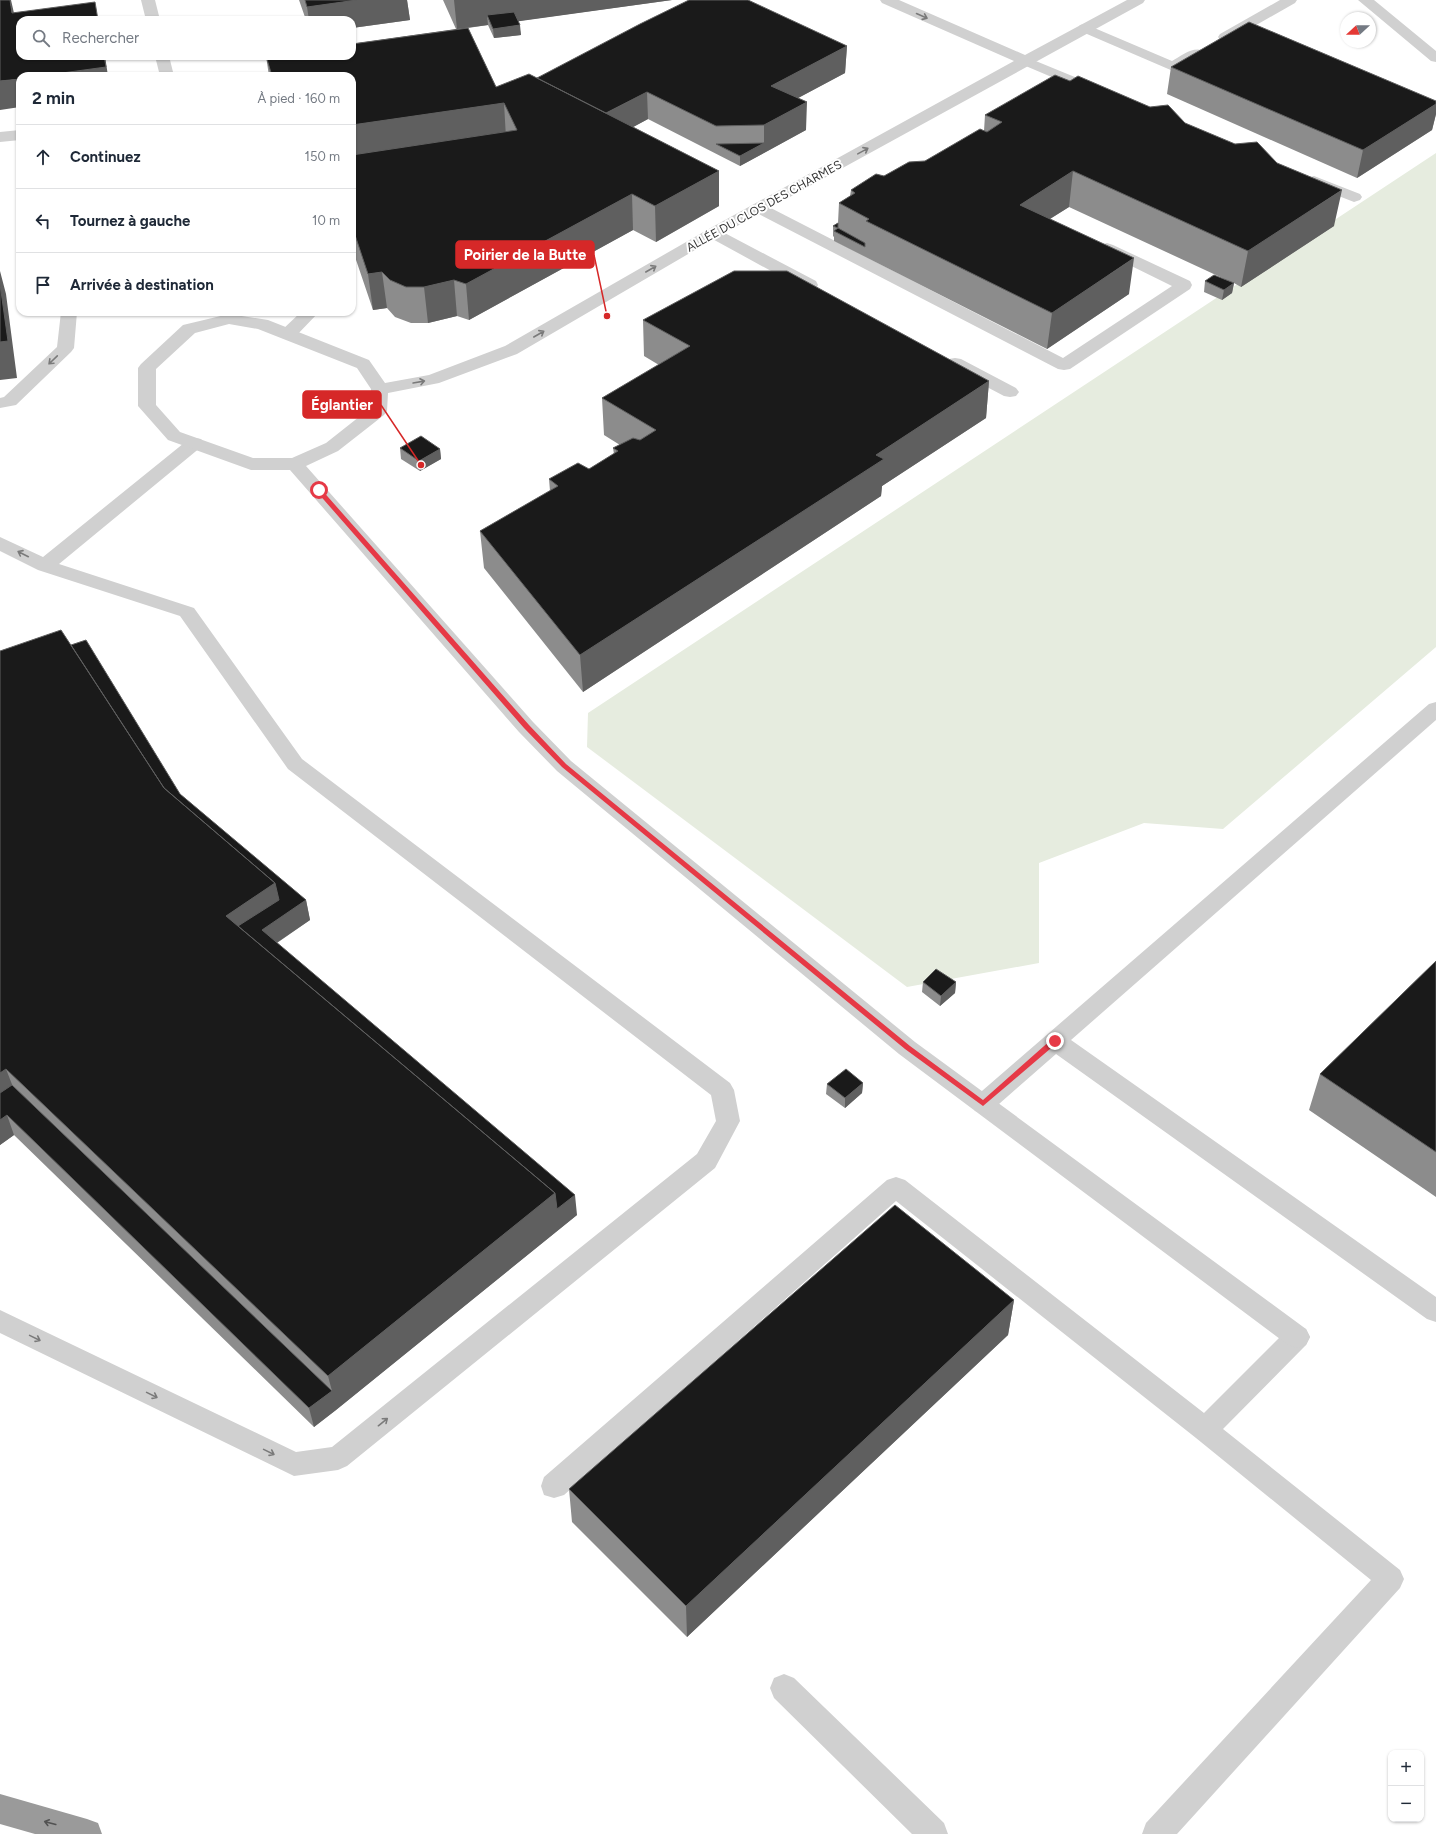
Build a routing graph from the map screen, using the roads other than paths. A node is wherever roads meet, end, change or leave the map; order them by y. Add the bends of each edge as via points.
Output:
1 (148, 0) edge
2 (886, 0) edge
3 (1138, 0) edge
4 (1290, 0) edge
5 (1365, 0) edge
6 (152, 16) edge
7 (1085, 28) junction
8 (1436, 58) edge
9 (163, 60) edge
10 (1026, 61) junction
11 (166, 72) edge
12 (1113, 97) edge
13 (16, 135) edge
14 (0, 137) edge
15 (1303, 176) edge
16 (1354, 197) dead end
17 (759, 208) junction
18 (713, 233) junction
19 (1091, 240) edge
20 (824, 292) edge
21 (69, 316) edge
22 (228, 316) edge
23 (307, 316) edge
24 (288, 334) junction
25 (941, 355) edge
26 (380, 389) junction
27 (1010, 392) dead end
28 (0, 403) edge
29 (195, 443) junction
30 (295, 464) junction
31 (0, 543) edge
32 (45, 566) junction
33 (1436, 709) edge
34 (1055, 1041) junction
35 (983, 1104) junction
36 (1436, 1311) edge
37 (0, 1321) edge
38 (1205, 1430) junction
39 (554, 1486) dead end
40 (784, 1688) dead end
41 (0, 1809) edge
42 (87, 1834) edge
43 (933, 1834) edge
44 (1157, 1834) edge

1 - 6 street
2 -> 10 street
3 - 7 street, ALLÉE DU CLOS DES CHARMES
4 - 7 street via 1173,67
5 - 8 street
7 - 10 street, ALLÉE DU CLOS DES CHARMES
9 - 11 street
10 - 12 street
17 -> 10 street, ALLÉE DU CLOS DES CHARMES
13 - 14 street
15 - 16 street
17 - 18 street, ALLÉE DU CLOS DES CHARMES
17 - 19 street via 1064,365 1184,285
18 - 20 street
26 -> 18 street, ALLÉE DU CLOS DES CHARMES via 433,379 511,350
21 -> 28 street via 65,348 10,402
22 - 24 street via 262,324
22 - 29 street via 189,329 147,368 147,406 174,436
23 - 24 street
24 - 26 street via 363,364
25 - 27 street
26 - 30 street via 378,411 332,447
29 - 30 street via 251,464
29 - 32 street
30 - 35 street via 526,727 564,766 907,1048
32 -> 31 street
37 -> 32 street via 294,1464 338,1458 706,1161 728,1121 722,1090 295,764 187,612
33 - 34 street
34 - 35 street
34 - 36 street
35 - 38 street via 1297,1337
38 - 39 street via 896,1187
38 - 44 street via 1390,1579
40 - 43 street
42 -> 41 highway

